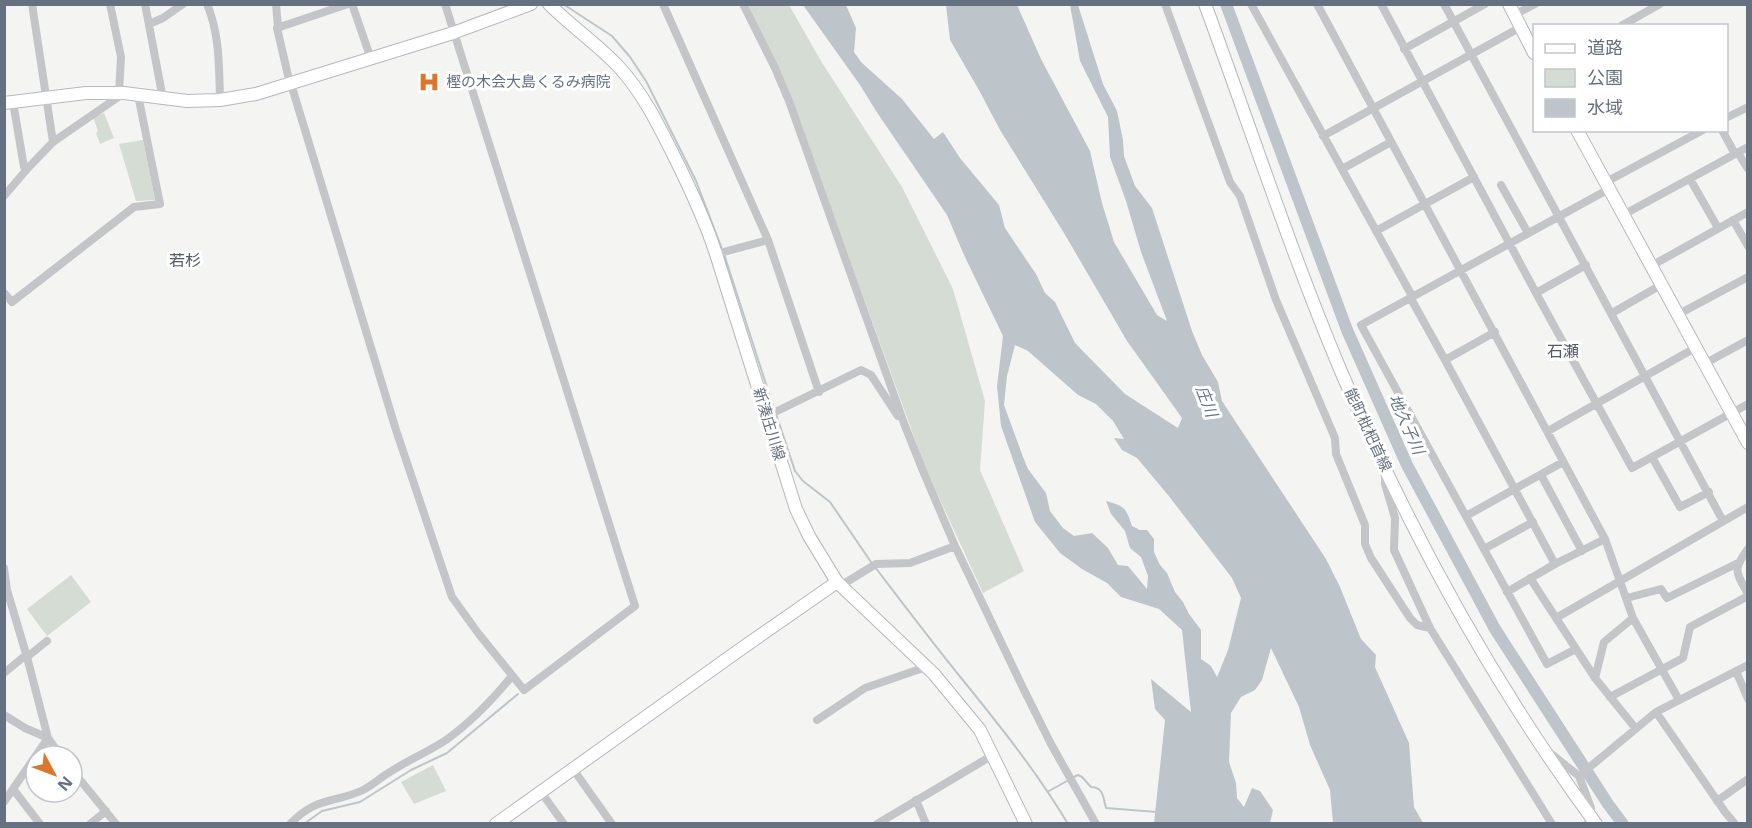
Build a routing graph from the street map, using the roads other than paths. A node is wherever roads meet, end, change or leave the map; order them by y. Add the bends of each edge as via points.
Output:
1 (32, 4) edge
2 (110, 4) edge
3 (145, 4) edge
4 (183, 4) edge
5 (207, 4) edge
6 (276, 4) edge
7 (350, 4) edge
8 (445, 4) edge
9 (531, 4) edge
10 (549, 4) edge
11 (663, 4) edge
12 (743, 4) edge
13 (1165, 4) edge
14 (1206, 4) edge
15 (1251, 4) edge
16 (1317, 4) edge
17 (1380, 4) edge
18 (1444, 4) edge
19 (1485, 4) edge
20 (1535, 4) edge
21 (1660, 4) edge
22 (1511, 10) edge
23 (1454, 22) junction
24 (149, 24) junction
25 (1625, 24) edge
26 (278, 27) junction
27 (1521, 27) junction
28 (453, 33) junction
29 (1404, 49) junction
30 (1533, 51) edge
31 (1471, 54) junction
32 (370, 59) junction
33 (1422, 82) junction
34 (291, 84) junction
35 (122, 93) junction
36 (138, 95) junction
37 (47, 97) junction
38 (163, 99) junction
39 (220, 100) junction
40 (9, 102) edge
41 (1748, 107) edge
42 (1373, 108) junction
43 (1728, 117) edge
44 (1578, 132) edge
45 (1700, 132) edge
46 (1723, 132) edge
47 (1323, 136) junction
48 (53, 142) junction
49 (1391, 142) junction
50 (1748, 147) edge
51 (1737, 153) junction
52 (27, 169) junction
53 (1342, 169) junction
54 (1748, 169) edge
55 (1474, 177) junction
56 (1690, 179) junction
57 (1501, 185) dead end
58 (1608, 185) junction
59 (4, 196) edge
60 (1425, 205) junction
61 (1748, 212) edge
62 (1560, 215) junction
63 (1623, 215) junction
64 (1733, 220) junction
65 (1718, 228) junction
66 (1376, 231) junction
67 (1528, 233) junction
68 (768, 240) junction
69 (1510, 243) junction
70 (1748, 246) edge
71 (716, 254) junction
72 (1586, 265) junction
73 (1651, 266) junction
74 (1461, 270) junction
75 (1748, 277) edge
76 (1661, 285) junction
77 (1536, 292) junction
78 (4, 293) edge
79 (1411, 296) junction
80 (1612, 313) junction
81 (1677, 315) junction
82 (1495, 332) junction
83 (1748, 340) edge
84 (1695, 348) junction
85 (1444, 360) junction
86 (1704, 364) junction
87 (1646, 376) junction
88 (819, 392) junction
89 (1598, 404) junction
90 (1748, 404) edge
91 (1731, 413) junction
92 (767, 417) junction
93 (905, 426) junction
94 (1548, 431) junction
95 (1681, 440) junction
96 (1748, 443) edge
97 (1652, 457) junction
98 (1563, 462) junction
99 (1385, 469) junction
100 (1541, 475) junction
101 (1514, 489) junction
102 (1709, 492) junction
103 (1748, 507) edge
104 (1466, 516) junction
105 (1723, 521) junction
106 (1533, 522) junction
107 (1605, 539) junction
108 (955, 546) junction
109 (1484, 549) junction
110 (1748, 549) edge
111 (1581, 551) junction
112 (1555, 564) junction
113 (1736, 564) junction
114 (4, 568) edge
115 (1530, 578) junction
116 (1621, 580) junction
117 (837, 582) junction
118 (1507, 591) junction
119 (1748, 595) edge
120 (1627, 598) junction
121 (1556, 618) junction
122 (1633, 618) junction
123 (1430, 628) junction
124 (47, 641) dead end
125 (1576, 649) junction
126 (27, 656) junction
127 (1748, 665) edge
128 (926, 667) junction
129 (1662, 670) junction
130 (1736, 671) junction
131 (4, 673) edge
132 (512, 676) junction
133 (1595, 678) junction
134 (1610, 697) junction
135 (1748, 699) edge
136 (1679, 700) junction
137 (1656, 712) junction
138 (4, 715) edge
139 (817, 720) dead end
140 (1636, 729) junction
141 (48, 738) junction
142 (52, 744) edge
143 (1543, 747) junction
144 (993, 754) junction
145 (573, 769) junction
146 (1579, 776) junction
147 (1748, 779) edge
148 (84, 784) edge
149 (13, 789) junction
150 (541, 792) junction
151 (916, 800) junction
152 (1717, 801) junction
153 (4, 802) edge
154 (106, 811) junction
155 (1591, 821) edge
156 (883, 822) edge
157 (1025, 823) edge
158 (40, 824) edge
159 (90, 824) edge
160 (116, 824) edge
161 (290, 824) edge
162 (496, 824) edge
163 (564, 824) edge
164 (612, 824) edge
165 (926, 824) edge
166 (1096, 824) edge
167 (1552, 824) edge
168 (1735, 824) edge

1 - 37 street
2 - 35 street via 121,57
3 - 24 street
4 - 24 street
5 - 39 street via 217,44
6 - 26 street
7 - 26 street
7 - 32 street
8 - 28 street
9 - 28 main road
10 - 71 main road, 新湊庄川線 via 617,66 645,100 691,191
11 - 68 street
12 - 93 street via 789,101
13 - 123 street via 1276,300 1335,438 1336,454 1365,525 1365,544 1410,618 1417,625
14 - 99 main road, 能町枇杷首線 via 1302,274
15 - 47 street
16 - 42 street
17 - 29 street
18 - 23 street
19 - 23 street
20 - 22 street
21 - 25 street
22 - 27 main road
23 - 29 street
23 - 31 street
24 - 38 street
26 - 34 street
27 - 30 main road
27 - 31 street
28 - 32 main road
28 - 132 street via 635,606 524,690
29 - 33 street
31 - 33 street
31 - 62 street
32 - 34 main road
33 - 42 street
33 - 55 street
34 - 39 main road
34 - 132 street via 396,430 452,597
35 - 36 main road
35 - 37 main road
35 - 48 street
36 - 38 main road
36 - 78 street via 160,204 134,207 12,302
37 - 40 main road
37 - 48 street
38 - 39 main road
40 - 52 street
41 - 43 street
42 - 47 street
42 - 49 street
44 - 58 main road
45 - 58 street
46 - 51 street
47 - 53 street
48 - 52 street
49 - 53 street
49 - 60 street
50 - 51 street
51 - 54 street
51 - 56 street
52 - 59 street
53 - 66 street
55 - 60 street
55 - 69 street
56 - 63 street
56 - 65 street
57 - 67 street
58 - 62 street
58 - 63 main road
60 - 66 street
60 - 74 street
61 - 64 street
62 - 67 street
62 - 72 street
63 - 73 main road
64 - 65 street
64 - 70 street
65 - 73 street
66 - 79 street
67 - 69 street
68 - 71 street
68 - 88 street
69 - 74 street
69 - 77 street
71 - 92 main road, 新湊庄川線
72 - 77 street
72 - 80 street
73 - 76 main road
74 - 79 street
74 - 82 street
75 - 81 street
76 - 80 street
76 - 81 main road
77 - 89 street
79 - 85 street
79 - 104 street via 1362,324
80 - 87 street
81 - 84 main road
82 - 85 street
82 - 94 street
83 - 86 street
84 - 86 main road
84 - 87 street
85 - 101 street
86 - 91 main road
87 - 89 street
87 - 95 street
88 - 92 street
88 - 93 street via 861,370 871,375
89 - 94 street
89 - 97 street via 1632,468
90 - 91 street
91 - 95 street
91 - 96 main road
92 - 117 main road, 新湊庄川線 via 796,509
93 - 108 street
94 - 98 street
95 - 97 street
95 - 102 street
97 - 102 street via 1680,507
98 - 100 street
98 - 107 street
99 - 123 street via 1395,518 1394,550
99 - 143 main road, 能町枇杷首線 via 1433,566
100 - 101 street
100 - 111 street
101 - 104 street
101 - 106 street
102 - 105 street
103 - 105 street
104 - 109 street
105 - 116 street
106 - 109 street
106 - 112 street
107 - 111 street
107 - 116 street
108 - 117 street via 910,563 874,566 845,583
108 - 166 street via 1051,744
109 - 118 street
110 - 113 street
111 - 112 street
112 - 115 street
113 - 119 street via 1736,573
113 - 120 street via 1667,598 1661,589
114 - 126 street
115 - 118 street
115 - 121 street
116 - 120 street
116 - 121 street
117 - 128 main road, 新湊庄川線
117 - 145 main road
118 - 125 street via 1546,664
119 - 129 street via 1690,627 1683,658
120 - 122 street
121 - 125 street
122 - 129 street
122 - 133 street via 1604,642
123 - 167 street
124 - 126 street
125 - 133 street
126 - 131 street
126 - 141 street
127 - 130 street
128 - 139 street via 865,688
128 - 144 main road, 新湊庄川線 via 980,729
129 - 134 street
129 - 136 street
130 - 135 street
130 - 136 street
132 - 161 street via 439,744 366,789 310,806
133 - 134 street
134 - 140 street
136 - 137 street
137 - 140 street
137 - 152 street
138 - 141 street
140 - 146 street
141 - 142 street
141 - 149 street
143 - 146 street
143 - 155 main road, 能町枇杷首線
144 - 151 street
144 - 157 main road, 新湊庄川線
145 - 150 main road
145 - 164 street
146 - 155 street via 1591,808
147 - 152 street
148 - 154 street
149 - 153 street
149 - 158 street
150 - 162 main road
150 - 163 street
151 - 156 street
151 - 165 street
152 - 168 street
154 - 159 street
154 - 160 street

